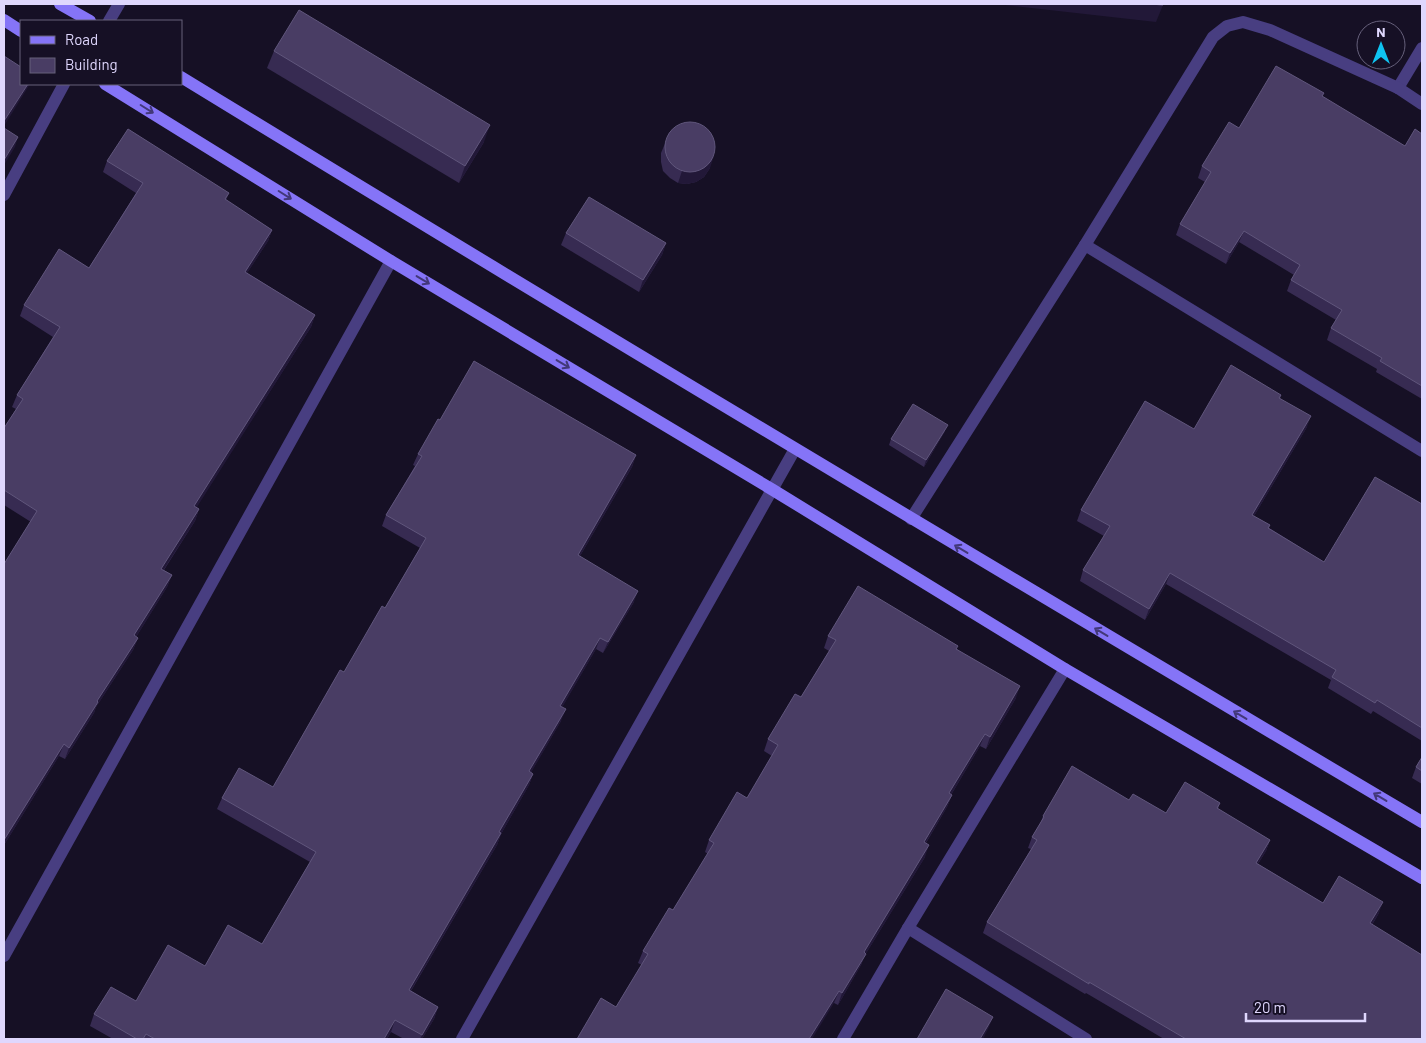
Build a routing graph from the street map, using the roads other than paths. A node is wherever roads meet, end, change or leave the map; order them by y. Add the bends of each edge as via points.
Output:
1 (60, 4) edge
2 (119, 4) edge
3 (4, 20) edge
4 (88, 20) edge
5 (110, 20) edge
6 (20, 30) edge
7 (1422, 48) edge
8 (182, 78) edge
9 (63, 85) edge
10 (107, 85) edge
11 (1398, 88) junction
12 (1422, 104) edge
13 (4, 195) edge
14 (1085, 245) junction
15 (391, 261) junction
16 (795, 450) junction
17 (1422, 451) edge
18 (773, 490) junction
19 (910, 519) junction
20 (1065, 669) junction
21 (1422, 822) edge
22 (1422, 878) edge
23 (908, 928) junction
24 (4, 956) edge
25 (462, 1039) edge
26 (843, 1039) edge
27 (1086, 1039) edge

1 - 4 street
2 - 5 street
3 - 6 street
7 - 11 street
8 - 16 street
9 - 13 street
10 -> 15 street
11 - 12 street
11 - 14 street via 1270,30 1243,22 1227,26 1213,37
14 - 17 street
14 - 19 street
15 -> 18 street
15 - 24 street
16 - 18 street
16 - 19 street
18 - 20 street
18 - 25 street
21 -> 19 street
20 - 22 street
20 - 23 street
23 - 26 street
23 - 27 street

